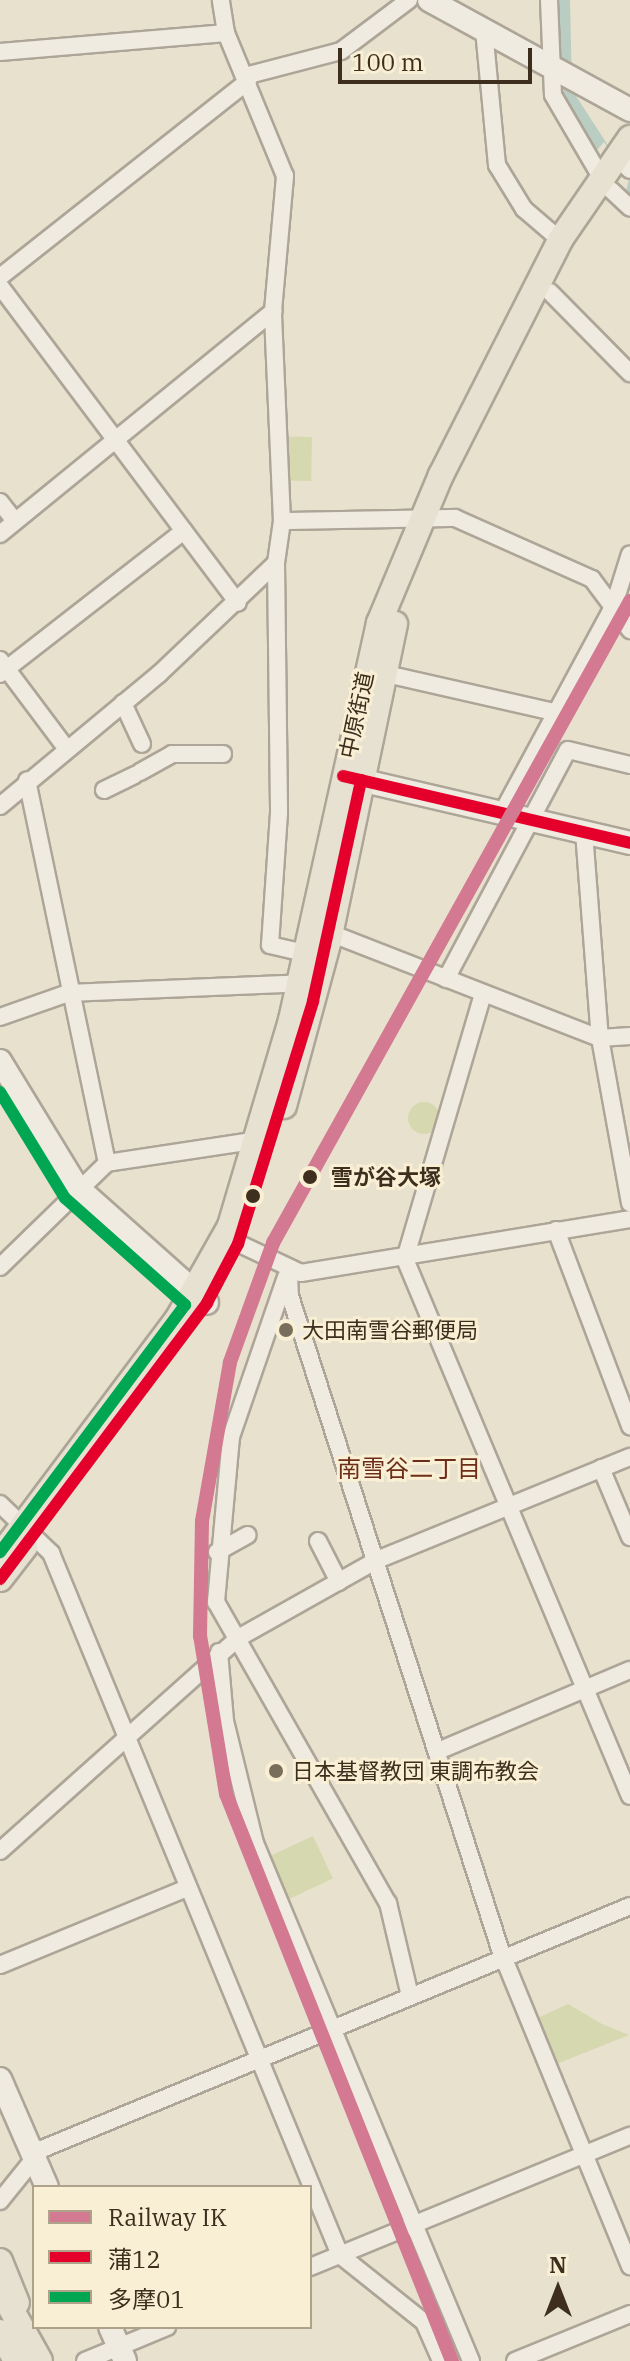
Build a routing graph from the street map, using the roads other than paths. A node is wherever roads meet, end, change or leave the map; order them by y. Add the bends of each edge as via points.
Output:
1 (221, 0) edge
2 (409, 0) edge
3 (429, 0) edge
4 (549, 0) edge
5 (452, 6) edge
6 (484, 30) junction
7 (226, 33) junction
8 (0, 52) edge
9 (549, 64) junction
10 (246, 79) junction
11 (630, 110) edge
12 (619, 169) edge
13 (630, 208) edge
14 (560, 240) junction
15 (0, 277) edge
16 (0, 286) edge
17 (550, 292) junction
18 (273, 311) junction
19 (630, 373) edge
20 (116, 439) junction
21 (0, 502) edge
22 (429, 518) junction
23 (15, 521) junction
24 (282, 521) junction
25 (184, 531) junction
26 (0, 534) edge
27 (630, 554) edge
28 (276, 563) junction
29 (238, 603) junction
30 (614, 605) junction
31 (630, 630) edge
32 (2, 668) edge
33 (382, 673) junction
34 (123, 703) junction
35 (558, 713) junction
36 (142, 744) dead end
37 (66, 748) junction
38 (223, 754) dead end
39 (630, 765) edge
40 (352, 778) junction
41 (27, 780) junction
42 (104, 790) dead end
43 (0, 806) edge
44 (502, 813) junction
45 (532, 822) junction
46 (584, 832) junction
47 (630, 843) edge
48 (330, 933) junction
49 (306, 953) junction
50 (446, 979) junction
51 (308, 983) junction
52 (68, 993) junction
53 (483, 994) junction
54 (0, 1017) edge
55 (630, 1036) edge
56 (600, 1038) junction
57 (0, 1061) edge
58 (259, 1140) junction
59 (107, 1163) junction
60 (77, 1187) junction
61 (630, 1203) edge
62 (630, 1219) edge
63 (556, 1230) junction
64 (232, 1241) junction
65 (405, 1259) junction
66 (0, 1267) edge
67 (289, 1272) junction
68 (193, 1294) junction
69 (630, 1426) edge
70 (630, 1457) edge
71 (601, 1468) junction
72 (0, 1504) edge
73 (511, 1505) junction
74 (27, 1532) junction
75 (248, 1535) dead end
76 (630, 1537) edge
77 (318, 1541) dead end
78 (217, 1552) junction
79 (0, 1556) edge
80 (377, 1560) junction
81 (0, 1579) edge
82 (339, 1582) junction
83 (238, 1638) junction
84 (219, 1652) junction
85 (630, 1670) edge
86 (586, 1687) junction
87 (125, 1737) junction
88 (438, 1751) junction
89 (630, 1796) edge
90 (0, 1851) edge
91 (187, 1888) junction
92 (630, 1906) edge
93 (504, 1957) junction
94 (0, 1965) edge
95 (410, 1996) junction
96 (333, 2027) junction
97 (258, 2060) junction
98 (0, 2079) edge
99 (630, 2136) edge
100 (584, 2154) junction
101 (33, 2155) junction
102 (46, 2185) edge
103 (311, 2185) edge
104 (312, 2188) edge
105 (0, 2201) edge
106 (414, 2224) junction
107 (340, 2255) junction
108 (0, 2261) edge
109 (312, 2266) edge
110 (630, 2266) edge
111 (0, 2289) edge
112 (630, 2314) edge
113 (162, 2329) edge
114 (26, 2331) junction
115 (0, 2332) edge
116 (118, 2345) edge
117 (16, 2361) edge
118 (40, 2361) edge
119 (85, 2361) edge
120 (441, 2361) edge
121 (471, 2361) edge
122 (515, 2361) edge

1 - 7 street
2 - 10 street via 341,51
3 - 5 street
4 - 9 street
5 - 6 street
6 - 9 street
6 - 14 street via 497,165 524,209
7 - 8 street
7 - 10 street
9 - 11 street
9 - 12 street via 559,109
10 - 15 street
10 - 18 street via 285,176
12 - 13 street
12 - 14 main road, 中原街道
12 - 17 main road, 中原街道
14 - 22 main road, 中原街道
16 - 20 street
17 - 19 street
17 - 22 main road, 中原街道
18 - 20 street
18 - 24 street
20 - 23 street
20 - 25 street
21 - 23 street
22 - 24 street
22 - 30 street via 455,518 592,579
22 - 33 main road, 中原街道
22 - 40 main road, 中原街道 via 371,646
23 - 26 street
24 - 28 street
25 - 29 street
25 - 32 street
27 - 30 street
28 - 29 street
28 - 49 street via 280,773 270,945
29 - 34 street
30 - 31 street
30 - 35 street
32 - 37 street
33 - 35 street
33 - 40 main road, 中原街道
34 - 36 street
34 - 37 street
35 - 44 street
37 - 41 street
38 - 42 street via 172,754
39 - 45 street via 568,750
40 - 44 street
40 - 48 main road, 中原街道
40 - 49 main road, 中原街道
41 - 43 street
41 - 52 street
44 - 45 street
45 - 46 street
45 - 50 street
46 - 47 street
46 - 56 street
48 - 50 street
48 - 51 main road, 中原街道
49 - 51 main road, 中原街道
50 - 53 street
51 - 52 street
51 - 58 main road, 中原街道
51 - 64 main road, 中原街道
52 - 54 street
52 - 59 street
53 - 56 street
53 - 65 street
55 - 56 street
56 - 61 street
57 - 60 street
58 - 59 street
58 - 64 main road, 中原街道
59 - 60 street
60 - 66 street
60 - 68 street
62 - 63 street
63 - 65 street
63 - 69 street
64 - 67 street
64 - 68 main road, 中原街道
65 - 67 street
65 - 73 street
67 - 78 street via 239,1402
67 - 80 street via 290,1296
68 - 74 main road, 中原街道
70 - 71 street
71 - 73 street
71 - 76 street
72 - 74 street
73 - 80 street
73 - 86 street
74 - 79 main road, 中原街道
74 - 81 main road, 中原街道
74 - 87 street via 51,1553
75 - 78 street
77 - 82 street
78 - 83 street via 216,1602
80 - 82 street
80 - 88 street
82 - 83 street
83 - 84 street
83 - 95 street via 388,1903
84 - 87 street
84 - 96 street via 225,1721 255,1843
85 - 86 street
86 - 88 street
86 - 89 street
87 - 90 street
87 - 91 street
88 - 93 street
91 - 94 street
91 - 97 street
92 - 93 street
93 - 95 street
93 - 100 street
95 - 96 street
96 - 97 street
96 - 106 street
97 - 101 street
97 - 103 street
98 - 101 street
99 - 100 street
100 - 106 street
100 - 110 street
101 - 102 street
101 - 105 street
104 - 107 street
106 - 107 street
106 - 121 street
107 - 109 street
107 - 120 street via 424,2322
108 - 114 main road
111 - 114 main road
112 - 122 street
113 - 116 street
114 - 118 main road
115 - 117 main road
116 - 119 street

